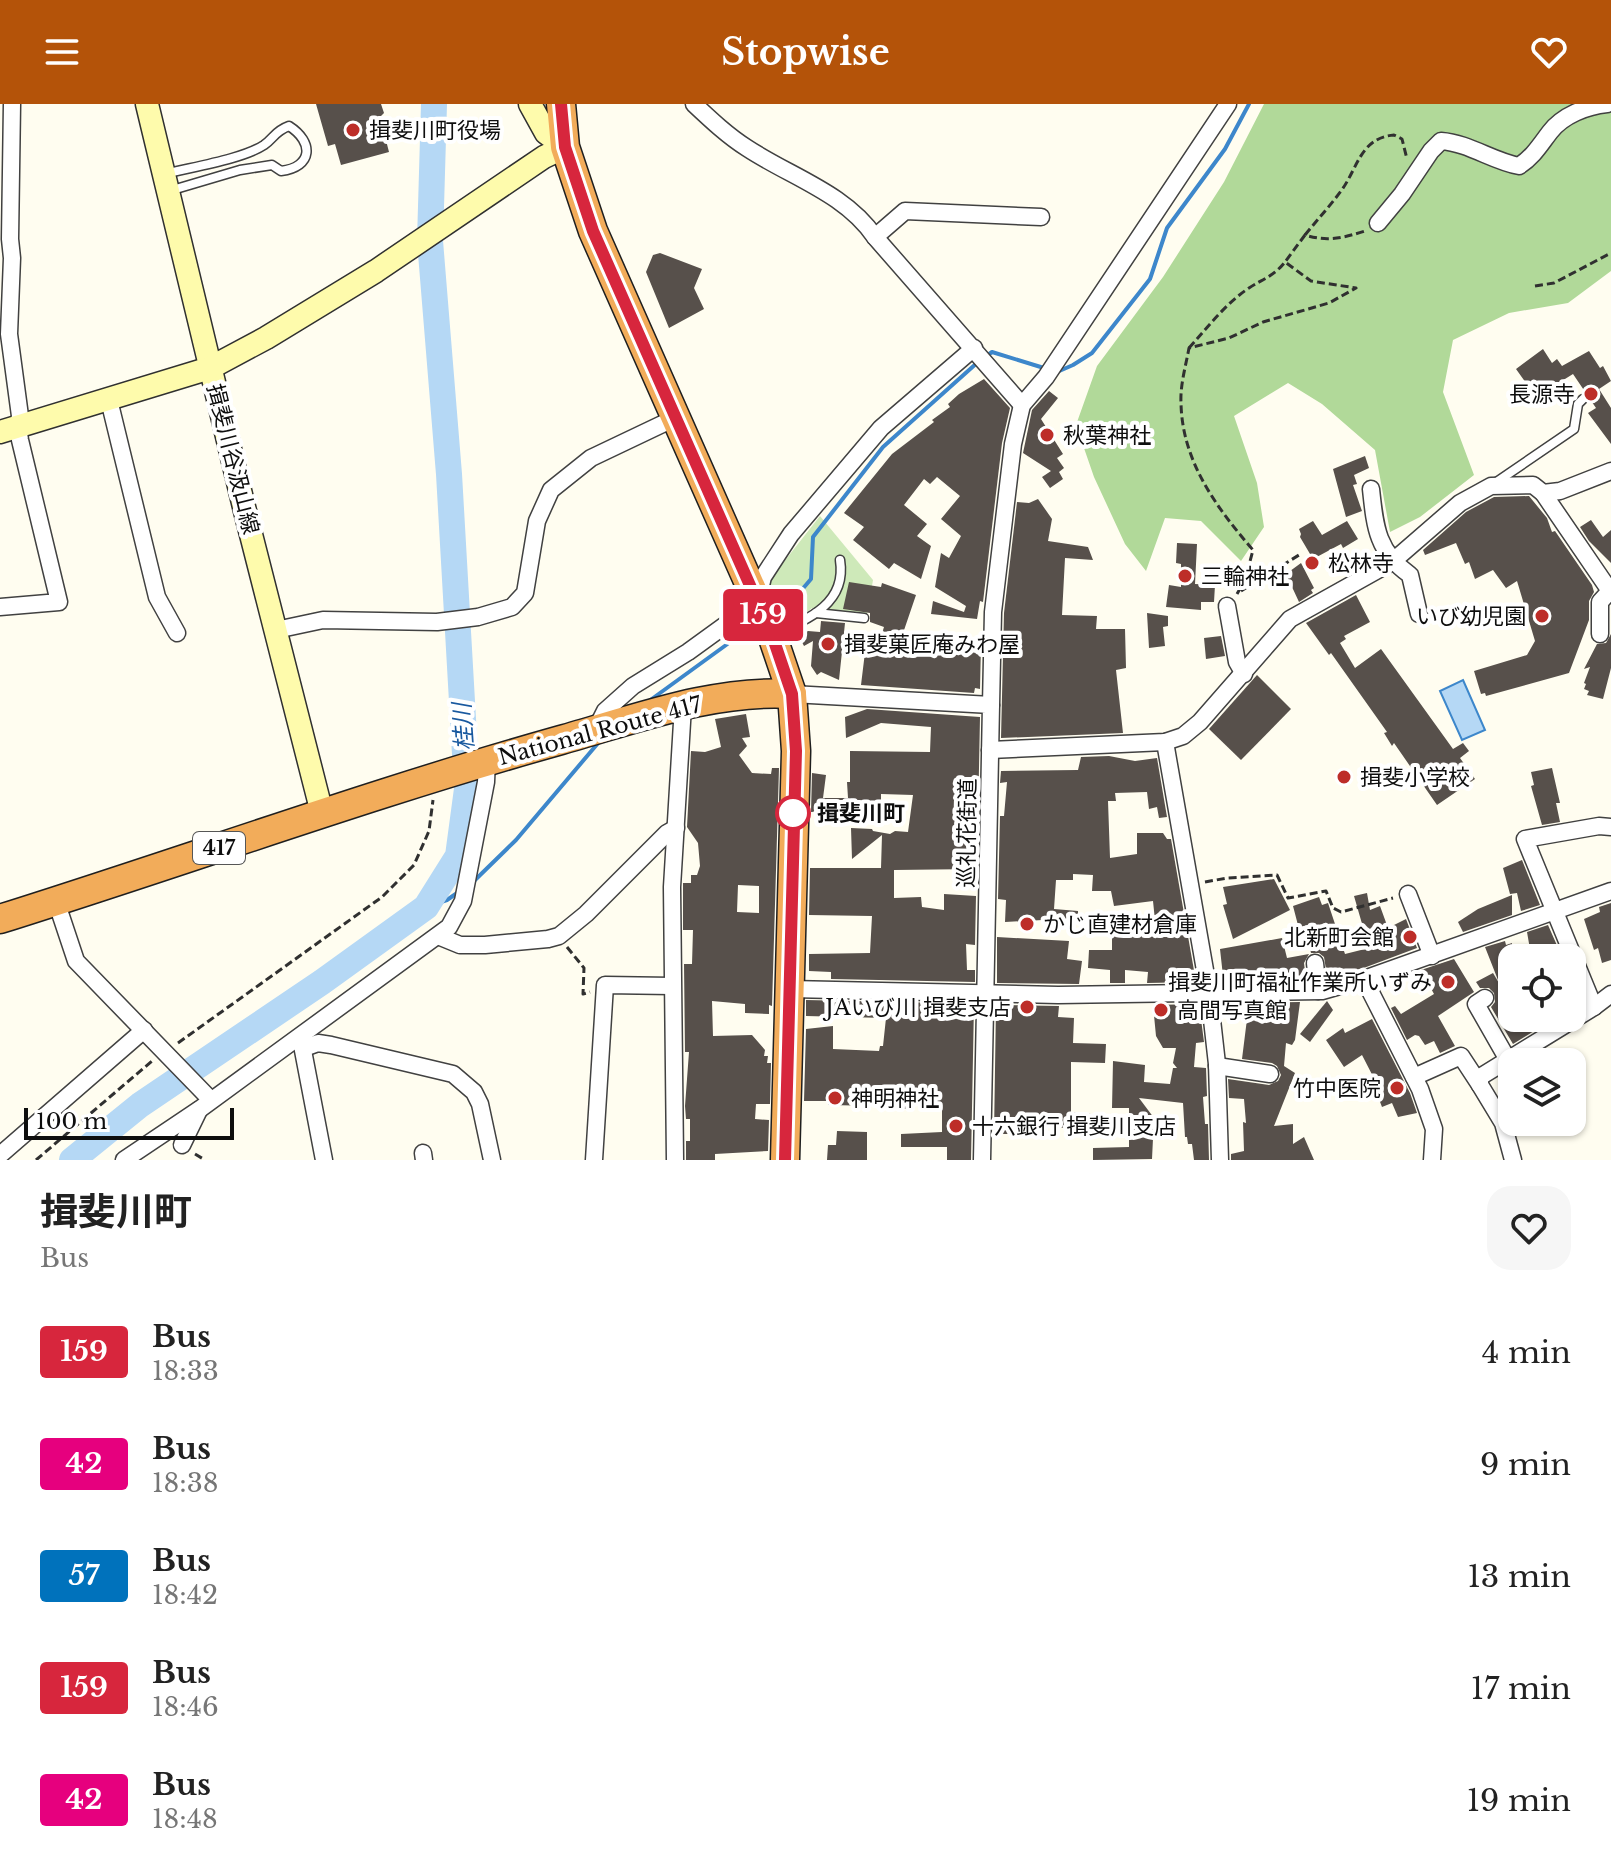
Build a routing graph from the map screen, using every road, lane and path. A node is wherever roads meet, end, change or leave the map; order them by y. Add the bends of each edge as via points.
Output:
1 (12, 104) edge
2 (147, 104) edge
3 (530, 104) edge
4 (561, 104) edge
5 (694, 104) edge
6 (1228, 104) edge
7 (1607, 104) edge
8 (565, 147) junction
9 (1410, 182) junction
10 (167, 183) junction
11 (1041, 217) dead end
12 (1378, 223) joint
13 (1305, 235) junction
14 (875, 237) junction
15 (5, 239) edge
16 (1611, 253) edge
17 (1285, 262) junction
18 (1535, 286) dead end
19 (1189, 348) junction
20 (975, 350) junction
21 (210, 368) junction
22 (1583, 399) dead end
23 (109, 400) junction
24 (1022, 405) junction
25 (675, 418) junction
26 (9, 429) edge
27 (1611, 471) edge
28 (1491, 486) junction
29 (1371, 489) dead end
30 (1543, 493) junction
31 (1299, 555) dead end
32 (840, 560) dead end
33 (1392, 562) junction
34 (1240, 592) junction
35 (757, 602) junction
36 (1227, 606) joint
37 (0, 607) edge
38 (816, 613) junction
39 (1419, 614) dead end
40 (864, 618) dead end
41 (276, 630) junction
42 (177, 633) dead end
43 (1600, 634) dead end
44 (772, 635) junction
45 (1244, 674) junction
46 (792, 694) junction
47 (991, 705) junction
48 (683, 706) junction
49 (596, 730) junction
50 (1165, 742) junction
51 (990, 750) junction
52 (482, 762) junction
53 (434, 777) junction
54 (322, 813) junction
55 (1611, 827) edge
56 (676, 828) junction
57 (1191, 885) junction
58 (1611, 891) edge
59 (1408, 894) joint
60 (56, 901) junction
61 (1554, 912) junction
62 (0, 919) edge
63 (438, 936) junction
64 (559, 936) junction
65 (1432, 956) junction
66 (1315, 963) dead end
67 (1364, 979) junction
68 (672, 986) junction
69 (605, 988) junction
70 (790, 989) junction
71 (1318, 991) junction
72 (986, 992) junction
73 (1209, 993) junction
74 (1611, 994) edge
75 (1485, 998) dead end
76 (1594, 1007) junction
77 (144, 1030) junction
78 (302, 1042) junction
79 (1501, 1048) edge
80 (1527, 1048) edge
81 (166, 1054) junction
82 (1217, 1066) junction
83 (1498, 1066) edge
84 (1270, 1074) dead end
85 (1414, 1077) junction
86 (1480, 1085) junction
87 (205, 1101) junction
88 (182, 1145) dead end
89 (0, 1155) edge
90 (36, 1160) edge
91 (124, 1160) edge
92 (324, 1160) edge
93 (492, 1160) edge
94 (594, 1160) edge
95 (675, 1160) edge
96 (785, 1160) edge
97 (982, 1160) edge
98 (1220, 1160) edge
99 (1432, 1160) edge
100 (1513, 1160) edge

1 - 15 street
2 - 10 street, 揖斐川谷汲山線
3 - 8 street via 546,133
4 - 8 highway
5 - 14 street via 747,148 850,207
6 - 24 street
7 - 9 street via 1563,120 1519,166 1441,141
8 - 21 street via 414,246
8 - 25 highway via 593,231
9 - 12 street
9 - 13 path via 1402,139 1394,135 1376,140
10 - 10 lane via 266,144 275,131 289,126 307,151 296,169 281,171 272,165
10 - 21 street, 揖斐川谷汲山線
11 - 14 street via 905,211
12 - 13 path via 1343,238
13 - 17 path
14 - 20 street
15 - 26 street via 12,258 9,334 20,416
16 - 18 path via 1554,283
17 - 19 path via 1223,310
17 - 19 path via 1311,281 1356,288 1329,303
19 - 34 path via 1180,401 1186,443 1209,494 1253,550
20 - 24 street
20 - 35 street via 881,428 791,534 763,577
21 - 23 street
21 - 41 street, 揖斐川谷汲山線
22 - 28 lane via 1574,429
23 - 26 street
23 - 42 street via 157,597
24 - 47 street, 巡礼花街道 via 993,612
25 - 35 highway
25 - 41 street via 591,458 551,490 537,521 525,593 512,607 437,622 323,620
26 - 37 street via 59,602
27 - 30 street
28 - 30 street via 1533,485
28 - 33 street via 1460,503
29 - 33 street via 1376,531
30 - 43 street via 1610,591 1600,602
31 - 34 path
32 - 38 lane via 842,575 832,598
33 - 39 street via 1410,575
33 - 45 street via 1290,619
34 - 36 path
35 - 44 highway
35 - 49 street via 633,686 605,711
36 - 45 street
38 - 40 lane
38 - 44 lane
41 - 54 street, 揖斐川谷汲山線
44 - 46 highway
45 - 50 street via 1200,722
46 - 47 street
46 - 48 highway, National Route 417 / 417 via 762,692
46 - 70 highway via 796,751
47 - 51 street, 巡礼花街道
48 - 49 highway, National Route 417 / 417
48 - 56 street
49 - 52 highway, National Route 417 / 417
50 - 51 street
50 - 57 street
51 - 72 street, 巡礼花街道
52 - 53 highway, National Route 417 / 417
52 - 63 street via 486,782 463,901
53 - 54 highway, National Route 417 / 417
53 - 81 path via 429,831 414,865 382,897
54 - 60 highway, National Route 417 / 417
55 - 61 street via 1525,839
56 - 64 street
56 - 68 street
57 - 59 path via 1277,875 1288,898 1326,891 1333,908 1341,912
57 - 73 street
58 - 61 street
59 - 65 street
60 - 62 highway, National Route 417 / 417
60 - 77 street via 76,961
61 - 65 street
61 - 76 street
63 - 64 street via 460,945 485,945
63 - 78 street
64 - 69 path via 584,968 583,994
65 - 67 street
66 - 71 street
67 - 71 street
67 - 85 street
68 - 69 street
68 - 95 street
69 - 94 street
70 - 72 street
70 - 96 highway
71 - 73 street
72 - 73 street
72 - 97 street, 巡礼花街道
73 - 82 street
74 - 76 street
75 - 79 street via 1476,1004
76 - 80 street
77 - 81 street
77 - 89 street
78 - 87 street
78 - 92 street
78 - 93 street via 453,1074 480,1104
81 - 87 street
81 - 90 path
82 - 84 street
82 - 98 street
83 - 86 street via 1480,1077
85 - 86 street via 1461,1056
85 - 99 street via 1434,1129
86 - 100 street via 1503,1123
87 - 88 street
87 - 91 street

